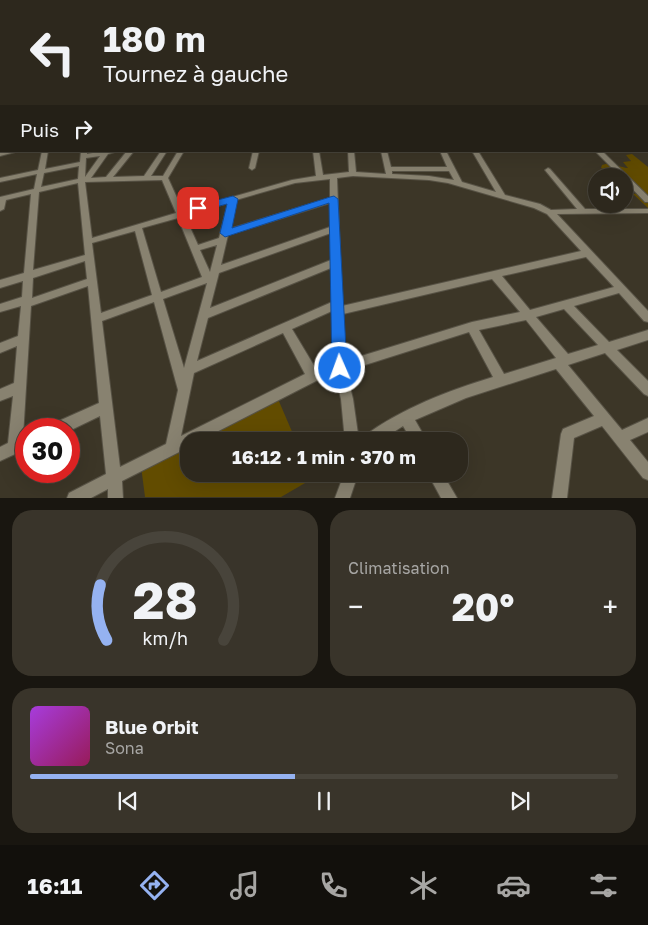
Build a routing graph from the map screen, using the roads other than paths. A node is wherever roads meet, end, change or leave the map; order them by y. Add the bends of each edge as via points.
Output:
1 (45, 152) edge
2 (109, 152) edge
3 (130, 152) edge
4 (163, 152) edge
5 (180, 152) edge
6 (256, 152) edge
7 (316, 152) edge
8 (351, 152) edge
9 (384, 152) edge
10 (444, 152) edge
11 (476, 152) edge
12 (599, 152) edge
13 (83, 157) edge
14 (252, 168) dead end
15 (452, 169) junction
16 (548, 170) dead end
17 (41, 172) junction
18 (389, 172) junction
19 (354, 174) junction
20 (333, 176) junction
21 (146, 178) junction
22 (165, 178) junction
23 (320, 178) junction
24 (108, 179) junction
25 (0, 180) edge
26 (83, 180) junction
27 (459, 184) junction
28 (36, 191) junction
29 (502, 196) junction
30 (1, 199) edge
31 (233, 199) junction
32 (334, 199) junction
33 (648, 200) edge
34 (0, 209) edge
35 (648, 211) edge
36 (550, 212) junction
37 (583, 212) junction
38 (180, 213) junction
39 (138, 228) junction
40 (334, 228) junction
41 (224, 237) junction
42 (87, 242) junction
43 (195, 249) junction
44 (588, 252) junction
45 (89, 257) junction
46 (336, 262) junction
47 (494, 274) junction
48 (28, 275) junction
49 (212, 276) junction
50 (92, 281) junction
51 (0, 284) edge
52 (621, 289) junction
53 (158, 297) junction
54 (26, 302) junction
55 (566, 305) junction
56 (0, 308) edge
57 (337, 308) junction
58 (204, 315) junction
59 (528, 315) junction
60 (648, 318) edge
61 (96, 319) junction
62 (472, 327) junction
63 (285, 328) junction
64 (648, 335) edge
65 (23, 339) junction
66 (0, 348) edge
67 (607, 348) junction
68 (562, 362) junction
69 (340, 368) junction
70 (189, 370) junction
71 (312, 376) junction
72 (501, 381) junction
73 (20, 387) junction
74 (184, 390) junction
75 (648, 390) edge
76 (0, 395) edge
77 (106, 407) junction
78 (21, 418) edge
79 (406, 418) junction
80 (80, 419) edge
81 (603, 419) junction
82 (648, 425) edge
83 (351, 432) edge
84 (380, 432) edge
85 (415, 432) edge
86 (619, 438) junction
87 (15, 448) edge
88 (172, 448) junction
89 (0, 454) edge
90 (648, 473) edge
91 (114, 477) junction
92 (348, 482) edge
93 (440, 482) edge
94 (74, 498) edge
95 (116, 498) edge
96 (342, 498) edge
97 (450, 498) edge
98 (558, 498) edge

1 - 17 street
2 - 13 street
2 - 26 street
3 - 24 street
4 - 21 street
5 - 22 street
6 - 14 street
7 - 23 street
8 - 19 street
9 - 18 street
10 - 15 street
11 - 29 street
12 - 33 street
13 - 17 street
13 - 26 street
15 - 18 street
15 - 27 street
16 - 37 street
17 - 25 street
17 - 28 street
18 - 19 street
18 - 27 street
19 - 20 street
20 - 23 street
20 - 32 street
21 - 22 street
21 - 24 street
22 - 38 street
23 - 31 street via 294,181
24 - 26 street
26 - 28 street
26 - 42 street
27 - 29 street
28 - 30 street
28 - 48 street
29 - 36 street
30 - 34 street
31 - 38 street
31 - 41 street
32 - 40 street
32 - 41 street
35 - 37 street
36 - 37 street
36 - 44 street
38 - 39 street
38 - 43 street
39 - 42 street
39 - 53 street
40 - 46 street
40 - 49 street
41 - 43 street
41 - 49 street
42 - 45 street
43 - 49 street
44 - 47 street
44 - 52 street
45 - 48 street
45 - 50 street
46 - 57 street
46 - 58 street
47 - 57 street
47 - 59 street
48 - 51 street
48 - 54 street
49 - 53 street
49 - 58 street
50 - 54 street
50 - 61 street
52 - 55 street
52 - 60 street
53 - 61 street
53 - 74 street
54 - 56 street
54 - 65 street
55 - 59 street
55 - 67 street
57 - 63 street
57 - 69 street
58 - 70 street
59 - 62 street
59 - 68 street
61 - 77 street
62 - 69 street
62 - 72 street
63 - 70 street
63 - 71 street
64 - 67 street
65 - 66 street
65 - 73 street
67 - 68 street
67 - 75 street
68 - 72 street
68 - 81 street
69 - 71 street
69 - 83 street
70 - 74 street
71 - 88 street
72 - 79 street via 463,392
73 - 76 street
73 - 78 street
74 - 88 street
77 - 80 street
77 - 91 street
79 - 84 street
79 - 85 street
81 - 86 street
81 - 98 street via 568,434
82 - 86 street
86 - 90 street
87 - 89 street
88 - 91 street
91 - 94 street
91 - 95 street
92 - 96 street
93 - 97 street

